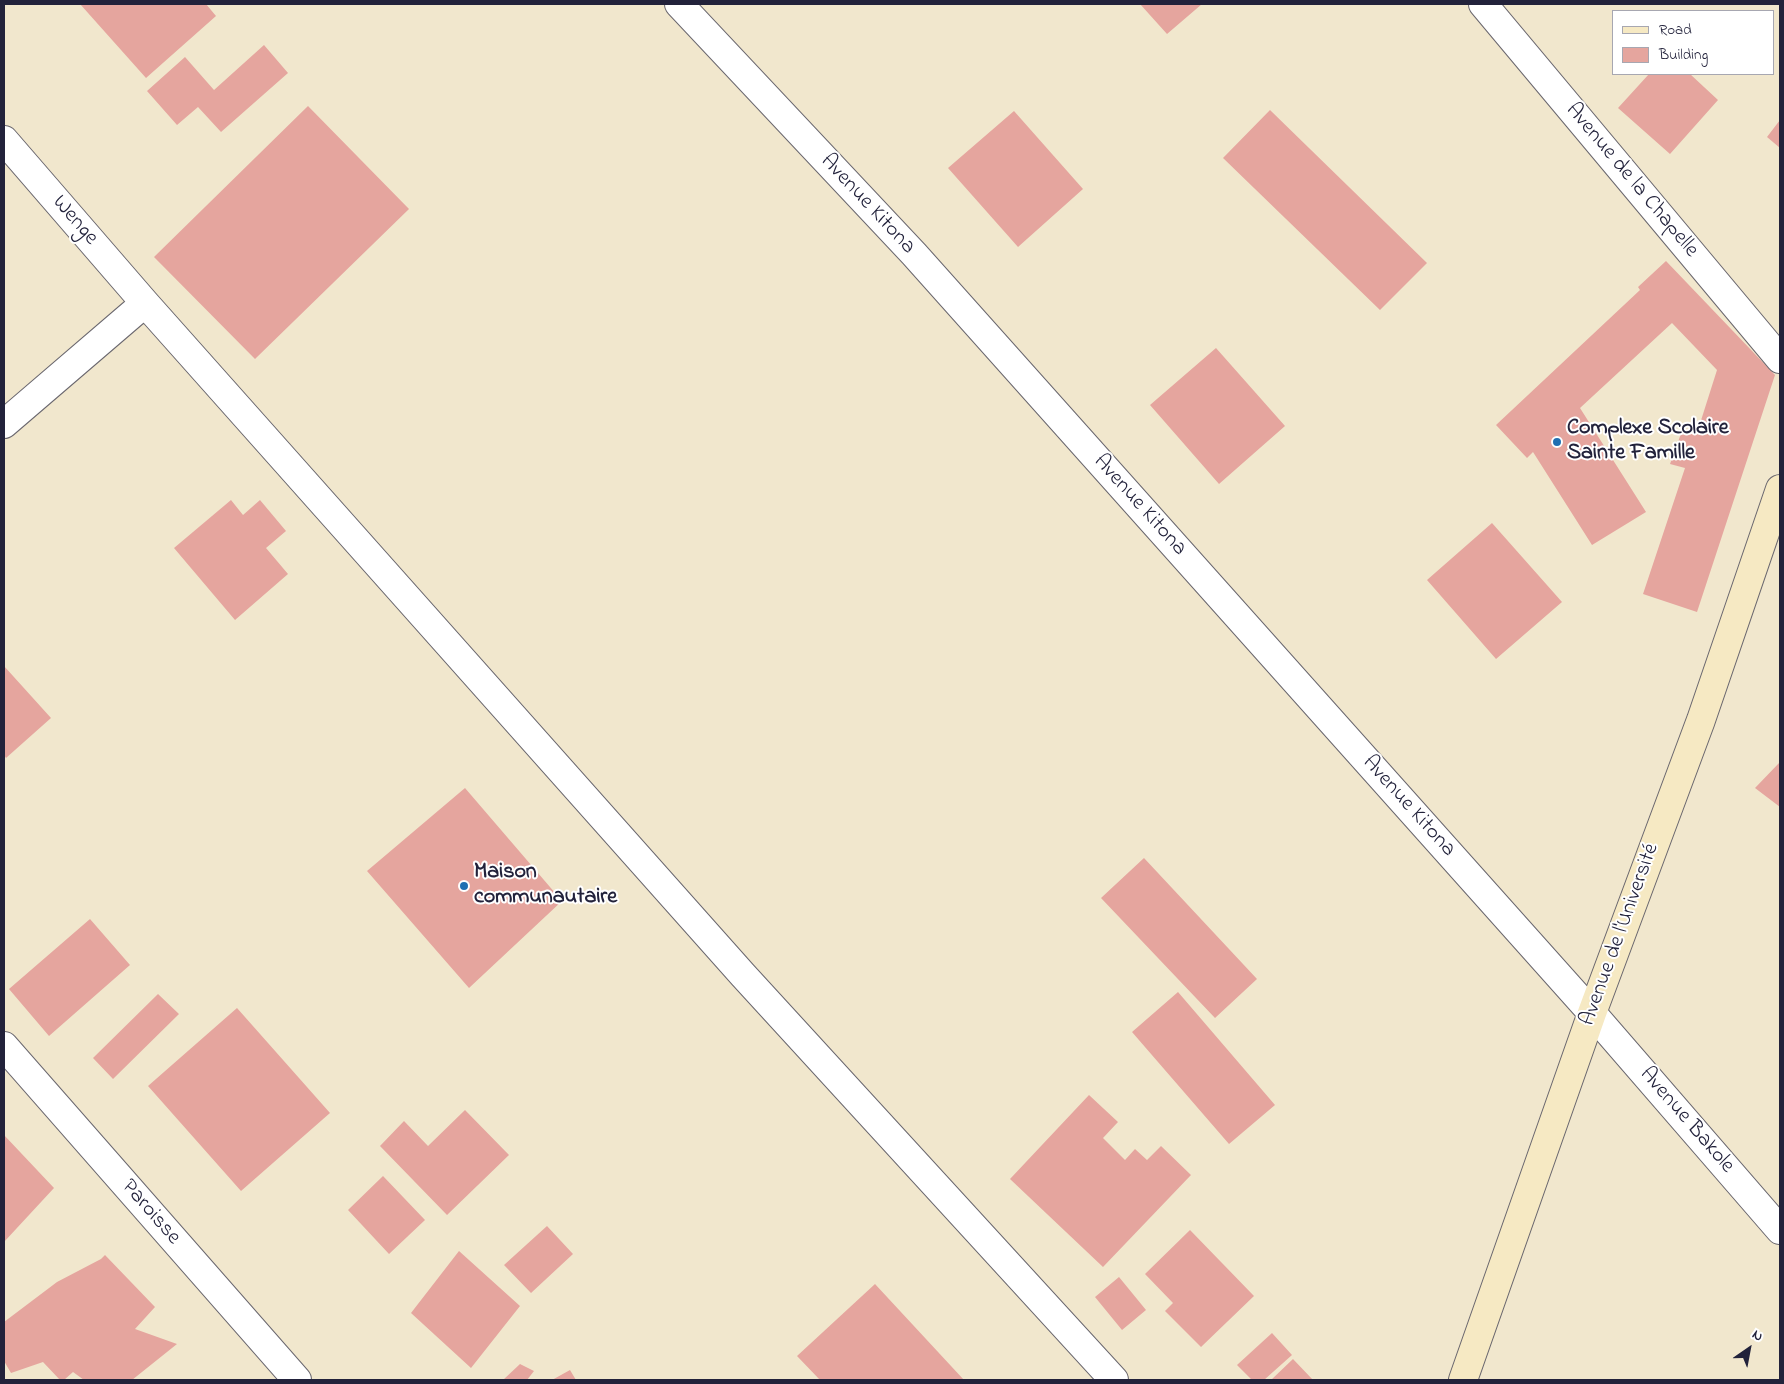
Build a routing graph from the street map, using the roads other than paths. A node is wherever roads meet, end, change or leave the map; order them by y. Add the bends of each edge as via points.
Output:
1 (680, 4) edge
2 (1482, 4) edge
3 (4, 140) edge
4 (145, 303) junction
5 (1780, 359) edge
6 (4, 424) edge
7 (1780, 489) edge
8 (1592, 1013) junction
9 (4, 1046) edge
10 (1780, 1230) edge
11 (297, 1380) edge
12 (1114, 1380) edge
13 (1463, 1380) edge

1 - 8 street, Avenue Kitona via 914,254
2 - 5 street, Avenue de la Chapelle
3 - 4 street, Wenge
4 - 6 street
4 - 12 street, Wenge via 743,975
7 - 8 street, Avenue de l'Université via 1701,720
8 - 10 street, Avenue Bakole
8 - 13 street, Avenue de l'Université
9 - 11 street, Paroisse

